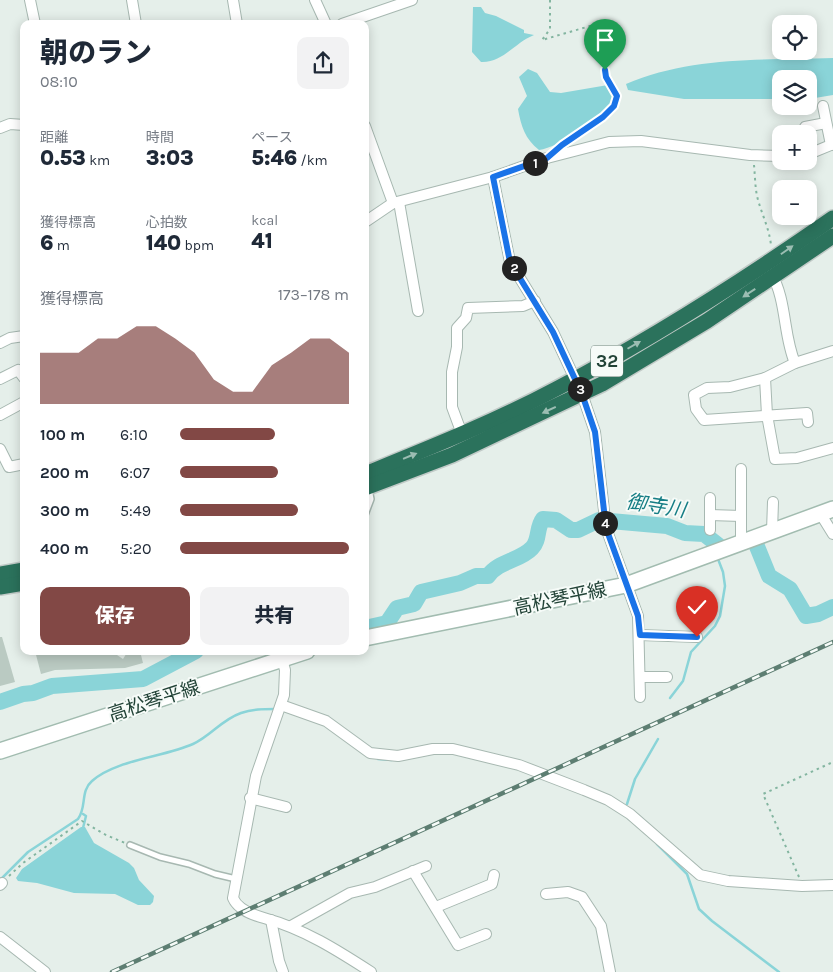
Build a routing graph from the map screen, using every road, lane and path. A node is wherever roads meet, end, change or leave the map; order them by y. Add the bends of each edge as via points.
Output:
1 (30, 0) edge
2 (132, 0) edge
3 (233, 0) edge
4 (315, 0) edge
5 (412, 0) edge
6 (550, 0) edge
7 (34, 20) edge
8 (135, 20) edge
9 (236, 20) edge
10 (324, 20) edge
11 (354, 20) edge
12 (823, 106) dead end
13 (826, 122) junction
14 (20, 125) edge
15 (813, 125) edge
16 (0, 128) edge
17 (369, 136) edge
18 (832, 144) edge
19 (562, 145) dead end
20 (817, 151) edge
21 (754, 155) junction
22 (772, 156) edge
23 (493, 177) junction
24 (396, 203) junction
25 (833, 218) edge
26 (369, 220) edge
27 (833, 236) edge
28 (771, 250) dead end
29 (769, 271) junction
30 (535, 302) junction
31 (418, 311) dead end
32 (20, 337) edge
33 (0, 343) edge
34 (833, 351) edge
35 (796, 363) junction
36 (20, 373) edge
37 (576, 378) junction
38 (765, 378) junction
39 (0, 379) edge
40 (582, 394) junction
41 (20, 404) edge
42 (0, 415) edge
43 (766, 415) junction
44 (808, 422) dead end
45 (462, 434) junction
46 (833, 448) edge
47 (0, 449) edge
48 (20, 465) edge
49 (741, 469) dead end
50 (369, 481) edge
51 (369, 482) edge
52 (710, 498) dead end
53 (773, 502) dead end
54 (827, 511) edge
55 (710, 515) junction
56 (741, 516) junction
57 (710, 530) dead end
58 (772, 531) junction
59 (833, 534) edge
60 (741, 543) junction
61 (20, 571) edge
62 (0, 574) edge
63 (20, 584) edge
64 (626, 585) junction
65 (0, 587) edge
66 (640, 635) junction
67 (369, 637) edge
68 (697, 637) dead end
69 (294, 655) edge
70 (282, 659) junction
71 (640, 677) junction
72 (667, 677) dead end
73 (640, 697) dead end
74 (280, 709) junction
75 (0, 751) edge
76 (833, 762) edge
77 (250, 798) junction
78 (286, 808) dead end
79 (130, 845) joint
80 (426, 866) dead end
81 (413, 871) junction
82 (494, 875) dead end
83 (236, 879) junction
84 (1, 884) edge
85 (833, 885) edge
86 (802, 886) junction
87 (546, 894) dead end
88 (436, 907) junction
89 (271, 920) junction
90 (291, 926) junction
91 (486, 934) dead end
92 (0, 937) edge
93 (45, 972) edge
94 (283, 972) edge
95 (371, 972) edge
96 (610, 972) edge

1 - 7 street
2 - 8 street
3 - 9 street
4 - 10 street
5 - 11 street
6 - 19 path via 550,29 542,40 596,24 606,77 617,96 614,106 603,117
12 - 13 street
13 - 15 street
13 - 18 street
14 - 16 street
17 - 24 street
18 - 20 street
21 - 22 street
21 - 23 street via 641,141 609,142 547,158
21 - 28 path via 757,194 770,230
23 - 24 street
23 - 30 street via 510,262
24 - 26 street
24 - 31 street
29 -> 25 highway, 32
27 - 29 highway, 32
29 - 35 street via 778,288 788,345
37 -> 29 highway, 32
29 -> 40 highway, 32 via 699,326
30 - 37 street
30 - 45 street via 523,306 468,308 466,318 457,328 452,372 452,407
32 - 33 street
34 - 35 street
35 - 38 street
36 - 39 street via 18,370
37 - 40 street
37 - 45 highway, 32
38 - 43 street
38 - 43 street via 730,387 707,388 694,395 696,409 704,420
40 -> 51 highway, 32 via 452,454
40 - 64 street via 595,432 605,521
41 - 42 street
43 - 44 street via 807,413
43 - 46 street via 775,459 797,458
50 -> 45 highway, 32
47 - 48 street via 9,467
49 - 56 street
52 - 55 street
53 - 58 street
54 - 58 main road, 高松琴平線
54 - 59 street
55 - 56 street
55 - 57 street
56 - 60 street
58 - 60 main road, 高松琴平線
60 - 64 main road, 高松琴平線
61 - 62 highway
63 - 65 highway
64 - 66 street via 638,616
64 - 67 main road, 高松琴平線
66 - 68 street
66 - 71 street
69 - 70 main road, 高松琴平線
70 - 74 street via 286,683
70 - 75 main road, 高松琴平線
71 - 72 street
71 - 73 street
74 - 77 street
74 - 86 street via 326,720 370,753 398,756 433,749 453,749 519,765 608,800 630,814 700,875 728,881
76 - 86 path via 763,794
77 - 78 street
77 - 83 street
79 - 83 lane
79 - 84 path via 85,822 78,823 23,863
80 - 81 street
81 - 88 street
81 - 90 street via 375,887 350,893
82 - 88 street via 492,884
83 - 89 street via 233,898 237,906
85 - 86 street
87 - 96 street via 568,892 582,897 601,926
88 - 91 street via 458,944
89 - 90 street
89 - 94 street
90 - 95 street via 328,944
92 - 93 street

